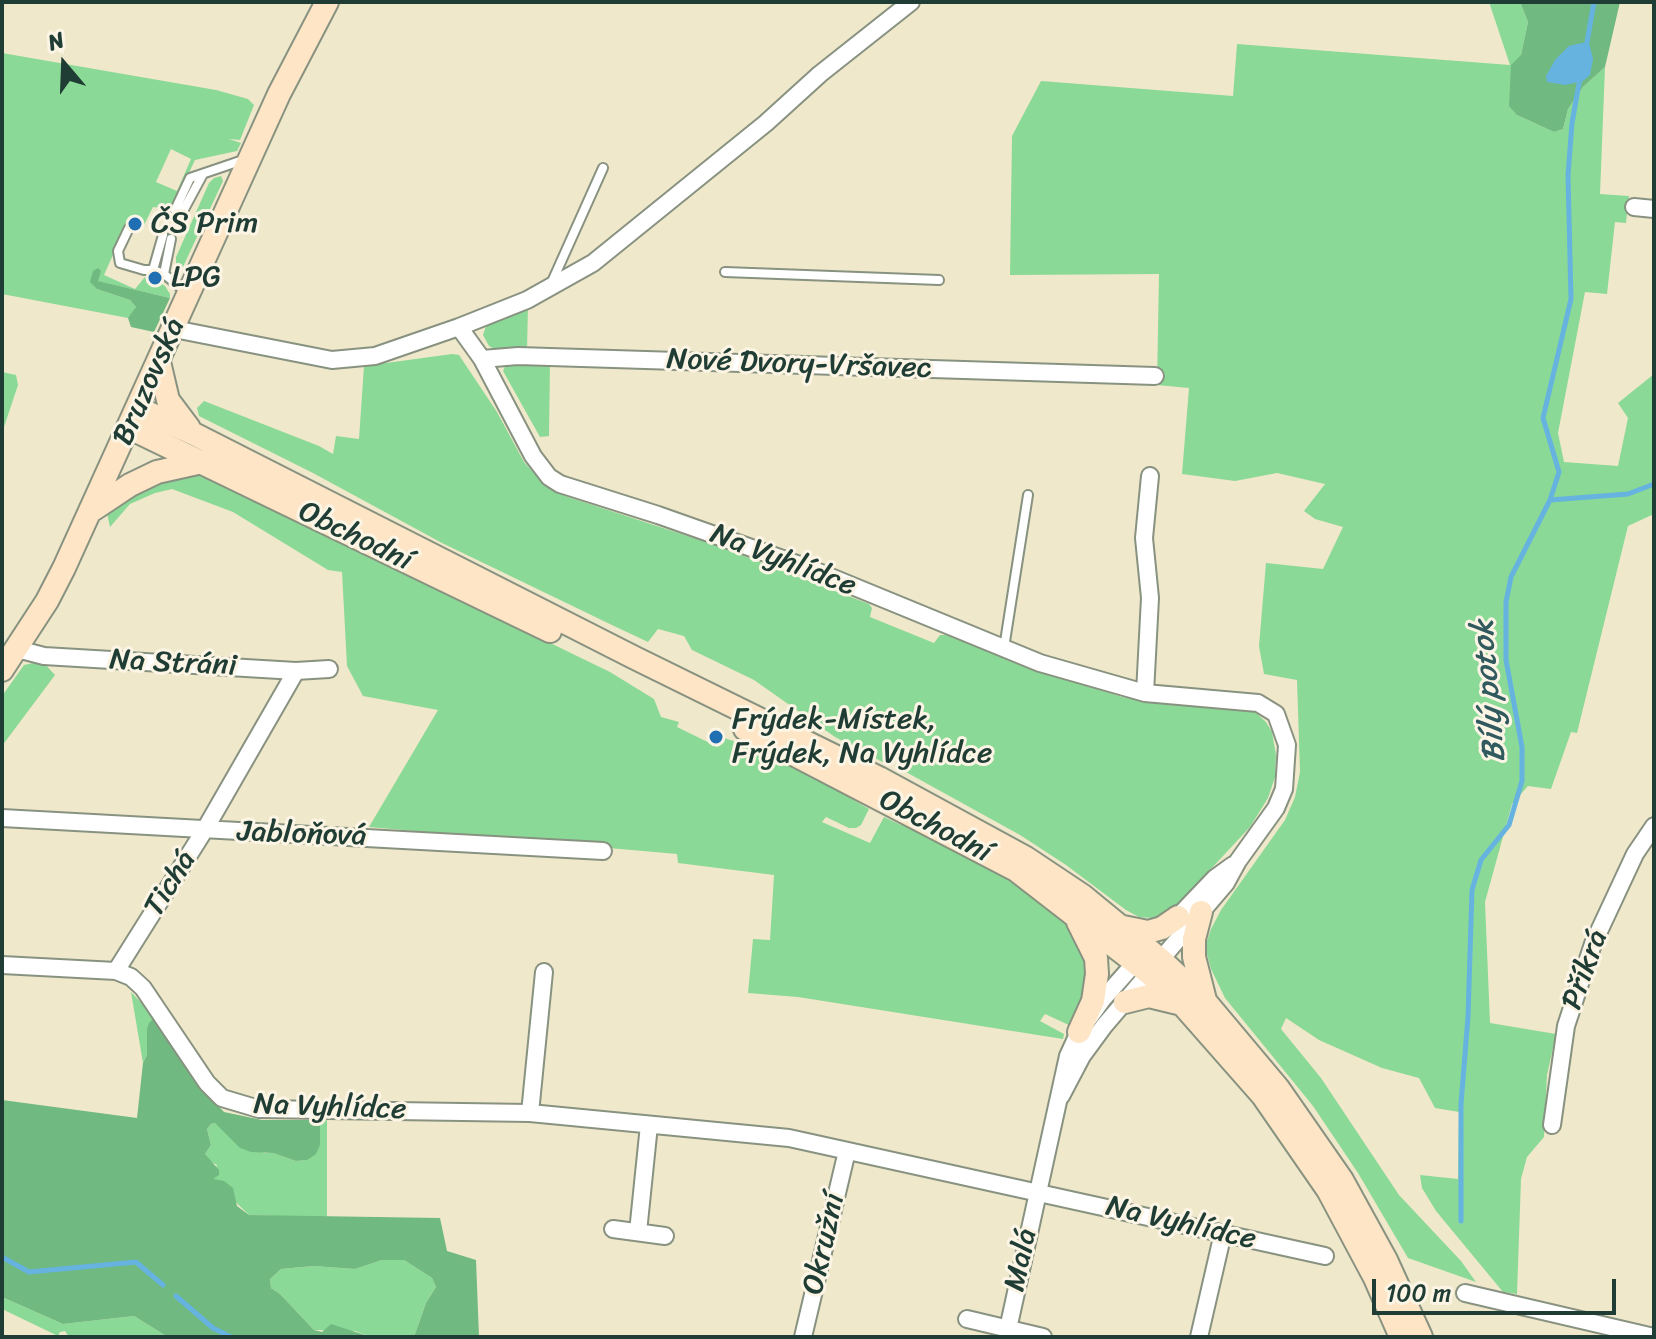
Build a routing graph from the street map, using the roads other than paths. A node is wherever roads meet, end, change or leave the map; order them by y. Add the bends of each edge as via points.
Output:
1 (327, 2) edge
2 (911, 2) edge
3 (250, 157) junction
4 (603, 168) dead end
5 (1634, 207) dead end
6 (1654, 209) edge
7 (179, 212) dead end
8 (129, 228) dead end
9 (153, 270) junction
10 (725, 272) dead end
11 (164, 274) junction
12 (939, 280) dead end
13 (549, 288) junction
14 (189, 295) junction
15 (459, 327) junction
16 (174, 329) junction
17 (482, 359) junction
18 (159, 362) junction
19 (1155, 376) dead end
20 (134, 418) junction
21 (194, 434) junction
22 (202, 462) junction
23 (1150, 476) dead end
24 (1028, 495) dead end
25 (93, 510) junction
26 (17, 649) junction
27 (1004, 649) junction
28 (329, 669) dead end
29 (2, 670) edge
30 (296, 671) junction
31 (1145, 693) junction
32 (2, 818) edge
33 (1654, 826) edge
34 (204, 831) junction
35 (603, 851) dead end
36 (1238, 861) junction
37 (1071, 911) junction
38 (1201, 912) junction
39 (1178, 917) junction
40 (1120, 926) junction
41 (1149, 961) junction
42 (2, 965) edge
43 (116, 971) junction
44 (544, 972) dead end
45 (1205, 1001) junction
46 (1125, 1002) junction
47 (1182, 1004) junction
48 (1079, 1032) junction
49 (1061, 1096) junction
50 (530, 1113) junction
51 (649, 1125) junction
52 (1552, 1125) dead end
53 (847, 1151) junction
54 (1036, 1191) junction
55 (613, 1229) dead end
56 (638, 1232) junction
57 (1223, 1233) junction
58 (665, 1236) dead end
59 (1325, 1256) dead end
60 (1465, 1293) dead end
61 (967, 1319) dead end
62 (1008, 1329) junction
63 (803, 1337) edge
64 (1043, 1337) edge
65 (1199, 1337) edge
66 (1401, 1337) edge
67 (1421, 1337) edge
68 (1654, 1337) edge

1 - 3 main road, Bruzovská
2 - 13 street via 593,263
3 - 7 lane via 190,178
3 - 14 main road, Bruzovská
4 - 13 lane
5 - 6 street
8 - 9 lane via 118,251 120,263
9 - 11 lane
9 - 11 lane via 167,237
10 - 12 lane
11 - 14 lane
13 - 15 street
14 - 16 main road, Bruzovská
15 - 16 street via 375,356 332,360
15 - 17 street
16 - 18 main road, Bruzovská
17 - 19 street, Nové Dvory-Vršavec
17 - 27 street, Na Vyhlídce via 533,456 560,484 811,569
18 - 20 main road, Bruzovská
18 - 21 main road, Obchodní via 168,400
20 - 21 main road, Obchodní
20 - 22 main road, Obchodní
20 - 25 main road, Bruzovská
21 - 40 main road, Obchodní via 879,778 1026,858
22 - 25 main road via 157,472
22 - 37 main road, Obchodní via 869,791 1016,870
23 - 31 street via 1144,538 1150,598
24 - 27 lane
25 - 26 main road, Bruzovská
26 - 29 main road, Bruzovská
26 - 30 street, Na Stráni via 44,656
27 - 31 street, Na Vyhlídce
28 - 30 street, Na Stráni
30 - 34 street, Tichá
31 - 36 street, Na Vyhlídce via 1258,703 1281,723 1287,745 1284,789
32 - 34 street, Jabloňová
33 - 52 street, Příkrá via 1635,854 1593,944 1566,1026
34 - 35 street, Jabloňová
34 - 43 street, Tichá
36 - 38 street, Na Vyhlídce
36 - 39 street, Na Vyhlídce
37 - 41 main road, Obchodní
37 - 48 main road via 1096,958 1093,1001
38 - 41 street, Na Vyhlídce
38 - 45 main road via 1194,957
39 - 40 main road via 1148,932
39 - 41 street, Na Vyhlídce
40 - 41 main road, Obchodní
41 - 45 main road, Obchodní
41 - 46 street, Na Vyhlídce
41 - 47 main road, Obchodní
41 - 48 street, Na Vyhlídce via 1102,1000
42 - 43 street
43 - 50 street, Na Vyhlídce via 143,988 207,1083 222,1098 238,1104 259,1109
44 - 50 street
45 - 67 main road, Obchodní via 1278,1088 1342,1180
46 - 47 main road via 1149,996
46 - 49 street, Na Vyhlídce via 1082,1056
47 - 66 main road, Obchodní via 1263,1096 1328,1190
48 - 49 street, Na Vyhlídce via 1061,1078
49 - 54 street, Na Vyhlídce
50 - 51 street, Na Vyhlídce
51 - 53 street, Na Vyhlídce via 789,1138
51 - 56 street
53 - 54 street, Na Vyhlídce
53 - 63 street, Okružní
54 - 57 street, Na Vyhlídce
54 - 62 street, Malá
55 - 56 street
56 - 58 street
57 - 59 street, Na Vyhlídce
57 - 65 street
60 - 68 street
61 - 62 street, Malá
62 - 64 street, Malá

